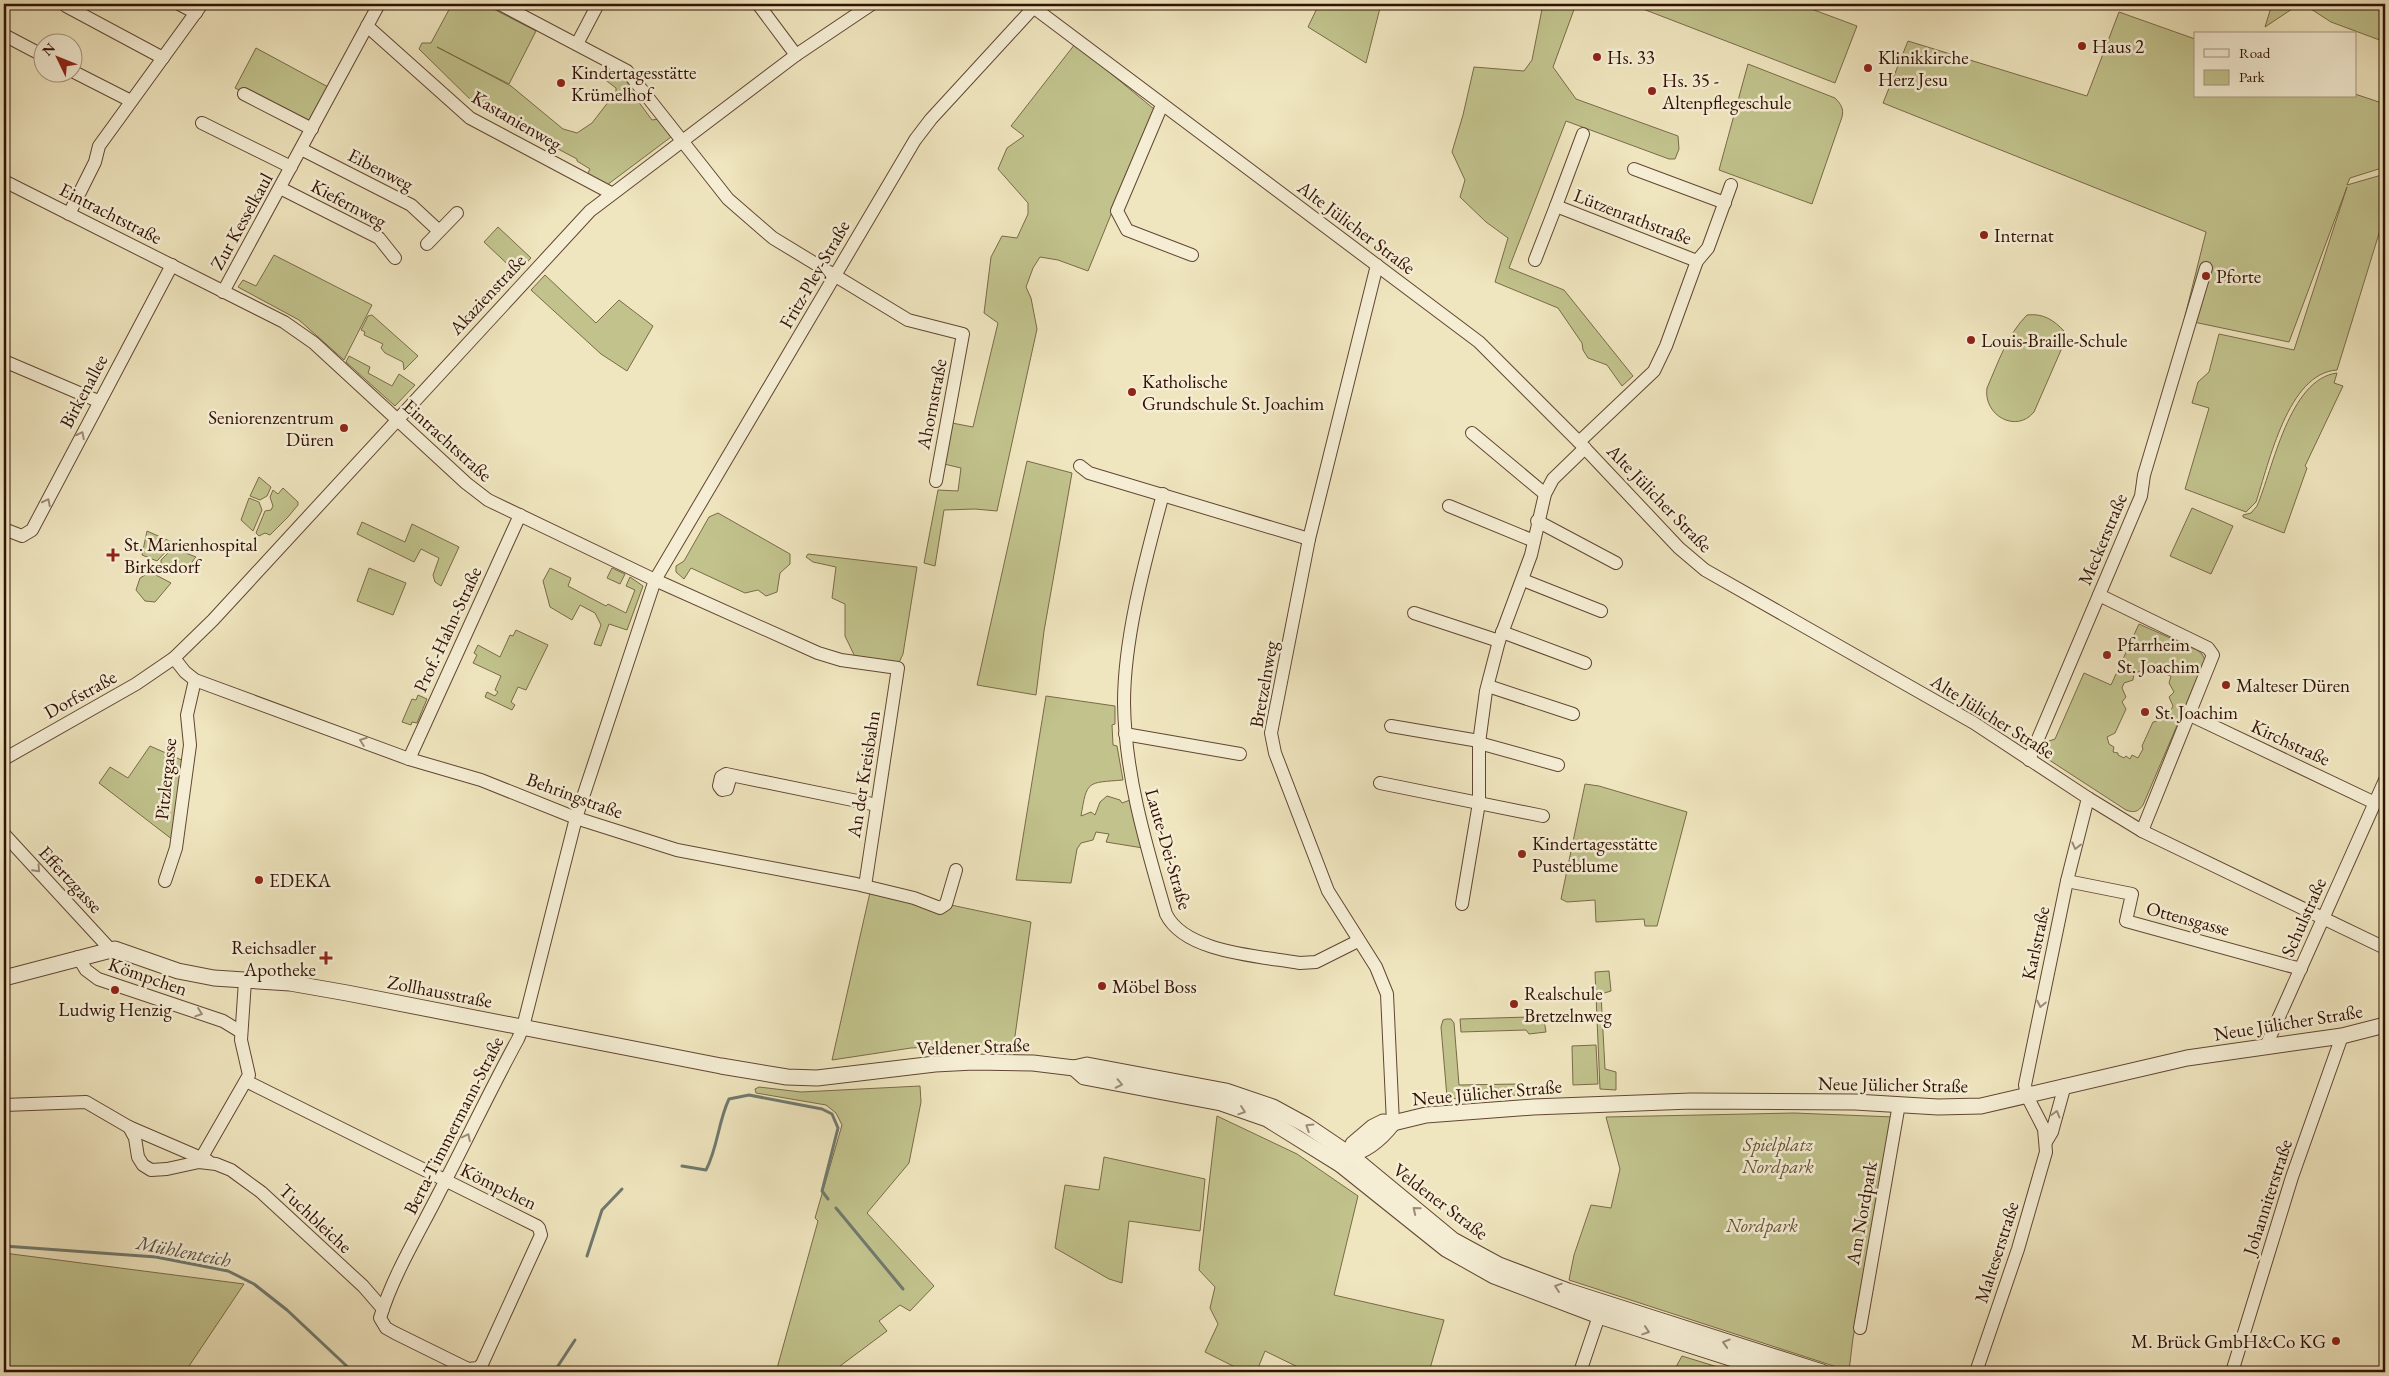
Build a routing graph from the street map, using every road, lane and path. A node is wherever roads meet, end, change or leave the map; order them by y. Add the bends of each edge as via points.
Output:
1 (179, 4) edge
2 (379, 4) edge
3 (500, 4) edge
4 (598, 4) edge
5 (758, 4) edge
6 (872, 4) edge
7 (66, 6) dead end
8 (1031, 6) edge
9 (199, 8) edge
10 (367, 26) junction
11 (4, 35) edge
12 (577, 44) junction
13 (32, 50) edge
14 (796, 55) junction
15 (164, 58) junction
16 (82, 76) edge
17 (244, 94) dead end
18 (131, 101) junction
19 (1162, 105) junction
20 (202, 123) dead end
21 (312, 129) junction
22 (1583, 134) dead end
23 (683, 141) junction
24 (301, 149) junction
25 (291, 167) junction
26 (1634, 169) dead end
27 (4, 181) edge
28 (1731, 185) dead end
29 (280, 188) junction
30 (612, 193) junction
31 (1725, 203) junction
32 (1556, 206) junction
33 (457, 213) dead end
34 (69, 214) junction
35 (439, 231) junction
36 (427, 244) dead end
37 (1192, 255) dead end
38 (395, 258) dead end
39 (1535, 260) dead end
40 (1697, 261) junction
41 (172, 265) junction
42 (1377, 265) junction
43 (2206, 268) dead end
44 (833, 277) junction
45 (224, 292) junction
46 (4, 361) edge
47 (98, 401) junction
48 (397, 420) junction
49 (1472, 433) dead end
50 (1582, 445) junction
51 (1080, 466) dead end
52 (936, 481) dead end
53 (1163, 494) junction
54 (1545, 494) junction
55 (1449, 506) dead end
56 (520, 515) junction
57 (1537, 521) junction
58 (4, 529) edge
59 (1310, 539) junction
60 (1534, 541) junction
61 (1616, 563) dead end
62 (655, 580) junction
63 (1522, 580) junction
64 (2099, 595) junction
65 (1601, 611) dead end
66 (1414, 613) dead end
67 (1500, 636) junction
68 (174, 658) junction
69 (1585, 663) dead end
70 (898, 668) joint
71 (196, 680) junction
72 (1488, 686) junction
73 (1573, 714) dead end
74 (2190, 715) junction
75 (1391, 726) dead end
76 (1125, 734) junction
77 (1479, 742) junction
78 (1240, 754) dead end
79 (409, 758) junction
80 (4, 759) edge
81 (2030, 760) junction
82 (1558, 765) dead end
83 (731, 775) dead end
84 (2385, 780) edge
85 (1380, 782) dead end
86 (2088, 798) junction
87 (2380, 801) edge
88 (1479, 803) junction
89 (877, 804) junction
90 (1544, 816) dead end
91 (576, 818) junction
92 (2142, 831) junction
93 (4, 834) edge
94 (956, 870) dead end
95 (165, 881) dead end
96 (2068, 881) junction
97 (865, 886) junction
98 (1462, 904) dead end
99 (2322, 919) junction
100 (1358, 941) junction
101 (2385, 948) edge
102 (110, 949) junction
103 (78, 957) junction
104 (2301, 968) junction
105 (4, 978) edge
106 (245, 981) junction
107 (2385, 1025) edge
108 (523, 1027) junction
109 (241, 1032) junction
110 (2342, 1036) junction
111 (2266, 1046) junction
112 (873, 1072) joint
113 (246, 1081) junction
114 (2065, 1085) junction
115 (2027, 1096) junction
116 (1899, 1104) junction
117 (4, 1105) edge
118 (1393, 1123) junction
119 (130, 1127) junction
120 (2046, 1142) junction
121 (1345, 1159) junction
122 (201, 1160) junction
123 (446, 1181) junction
124 (383, 1309) junction
125 (1602, 1309) junction
126 (1860, 1328) dead end
127 (1580, 1372) edge
128 (1774, 1372) edge
129 (1822, 1372) edge
130 (1976, 1372) edge
131 (2232, 1372) edge

1 - 9 street
2 - 10 street, Zur Kesselkaul
3 - 12 street, Ahornstraße
4 - 12 street
5 - 14 street
6 - 14 street, Akazienstraße
7 - 15 street
8 - 19 street, Alte Jülicher Straße
8 - 44 street, Fritz-Pley-Straße via 925,126
9 - 15 street
10 - 21 street, Zur Kesselkaul
10 - 30 street, Kastanienweg via 470,118
11 - 13 street
12 - 23 street, Ahornstraße via 627,71
14 - 23 street, Akazienstraße
15 - 18 street
16 - 18 street
17 - 21 street
18 - 34 street via 98,146 96,162
19 - 37 street via 1118,211 1127,230
19 - 42 street, Alte Jülicher Straße
20 - 25 street, Zur Kesselkaul
21 - 24 street, Zur Kesselkaul
22 - 32 street, Lützenrathstraße
23 - 30 street, Akazienstraße
23 - 44 street, Ahornstraße via 728,199 750,220
24 - 25 street, Zur Kesselkaul
24 - 35 street, Eibenweg via 411,205
25 - 29 street, Zur Kesselkaul
26 - 31 street
27 - 34 street, Eintrachtstraße
28 - 31 street, Lützenrathstraße
29 - 38 street, Kiefernweg via 379,238
29 - 45 street, Zur Kesselkaul
30 - 48 street, Akazienstraße via 574,227
31 - 40 street, Lützenrathstraße via 1708,248
32 - 39 street, Lützenrathstraße
32 - 40 street, Lützenrathstraße
33 - 35 street
34 - 41 street, Eintrachtstraße
35 - 36 street
40 - 50 street, Lützenrathstraße via 1654,371
41 - 45 street, Eintrachtstraße
41 - 47 street, Birkenallee
42 - 50 street, Alte Jülicher Straße via 1479,342
42 - 59 street, Bretzelnweg
43 - 64 street, Meckerstraße via 2144,475 2141,496
44 - 52 street, Ahornstraße via 908,320 969,335
44 - 62 street, Fritz-Pley-Straße
45 - 48 street, Eintrachtstraße via 298,331
46 - 47 street
58 -> 47 street, Birkenallee via 18,535 28,534 36,524
48 - 56 street, Eintrachtstraße via 477,493
48 - 68 street, Akazienstraße via 208,626
49 - 54 street
50 - 54 street, Lützenrathstraße via 1553,479
50 - 81 street, Alte Jülicher Straße via 1679,548 1705,570 1974,724
51 - 53 street via 1089,473
53 - 59 street
53 - 76 street, Laute-Dei-Straße via 1133,623 1126,670
54 - 57 street, Lützenrathstraße
55 - 60 street
56 - 62 street, Eintrachtstraße
56 - 79 street, Prof.-Hahn-Straße
57 - 60 street, Lützenrathstraße
57 - 61 street
59 - 100 street, Bretzelnweg via 1271,733 1272,742 1328,891
60 - 63 street, Lützenrathstraße
62 - 70 street, Eintrachtstraße via 818,653 841,660
62 - 91 street, Berta-Timmermann-Straße
63 - 65 street
63 - 67 street, Lützenrathstraße
64 - 74 street via 2212,652 2212,660
64 - 81 street, Meckerstraße
66 - 67 street
67 - 69 street
67 - 72 street, Lützenrathstraße
68 - 71 street, Behringstraße
68 - 80 street, Dorfstraße via 136,684
70 - 89 street, An der Kreisbahn
79 -> 71 street, Behringstraße
71 - 95 street, Pitzlergasse via 187,715 190,745 176,848
72 - 73 street
72 - 77 street, Lützenrathstraße
74 - 87 street, Kirchstraße
74 - 92 street
75 - 77 street
76 - 78 street
76 - 100 street, Laute-Dei-Straße via 1132,788 1171,924 1206,946 1300,963 1316,962
77 - 82 street
77 - 88 street, Lützenrathstraße
79 - 91 street, Behringstraße via 481,780
81 - 86 street, Alte Jülicher Straße
83 - 89 street
84 - 87 street, Schulstraße
85 - 88 street
86 - 92 street, Alte Jülicher Straße
86 -> 96 street, Karlstraße
87 - 99 street, Schulstraße
88 - 90 street
88 - 98 street, Lützenrathstraße
89 - 97 street, An der Kreisbahn
91 - 97 street, Behringstraße via 677,850
91 - 108 street, Berta-Timmermann-Straße
92 - 99 street, Alte Jülicher Straße
93 -> 102 street, Effertzgasse
94 - 97 street, Behringstraße via 946,904 940,908
96 - 104 street, Ottensgasse via 2132,894 2126,921
96 -> 115 street, Karlstraße via 2026,1078
99 - 101 street, Alte Jülicher Straße
99 - 104 street, Schulstraße
100 - 118 street, Bretzelnweg via 1376,967 1386,994
102 - 103 street, Zollhausstraße
102 - 106 street, Zollhausstraße via 191,974
103 - 105 street, Zollhausstraße
103 -> 109 street, Kömpchen via 86,970 98,979 223,1021
104 - 111 street, Schulstraße
106 - 108 street, Zollhausstraße via 319,988
106 - 109 street
107 - 110 street, Neue Jülicher Straße
108 - 112 street, Zollhausstraße via 778,1076 817,1078
123 -> 108 street, Berta-Timmermann-Straße
109 - 113 street via 240,1040 249,1071
110 - 111 street, Neue Jülicher Straße
110 - 131 street, Johanniterstraße via 2292,1177
111 - 114 street, Neue Jülicher Straße via 2187,1058
112 - 121 street, Veldener Straße via 974,1062 1033,1063 1074,1068 1087,1065 1226,1091 1273,1108 1306,1125
113 - 122 street
113 - 123 street, Kömpchen
114 - 115 street, Neue Jülicher Straße
120 -> 114 street, Malteserstraße via 2052,1132
115 - 116 street, Neue Jülicher Straße via 1982,1106
115 - 120 street, Malteserstraße via 2040,1118
116 - 118 street, Neue Jülicher Straße via 1691,1101 1550,1106 1426,1114
116 - 126 street, Am Nordpark
117 - 119 street, Tuchbleiche via 86,1102
118 - 121 street, Neue Jülicher Straße via 1368,1147
119 - 122 street, Tuchbleiche
119 - 122 street, Tuchbleiche via 138,1158 151,1170
120 - 130 street, Malteserstraße via 2046,1152 2018,1249
121 - 125 street, Veldener Straße via 1471,1251
122 - 124 street, Tuchbleiche via 231,1170 261,1192 363,1286
123 - 124 street, Berta-Timmermann-Straße
123 - 124 street, Kömpchen via 537,1226 541,1232 482,1364 468,1370 395,1333 382,1324
125 - 127 street
125 -> 128 street, Veldener Straße
129 -> 125 street, Veldener Straße

